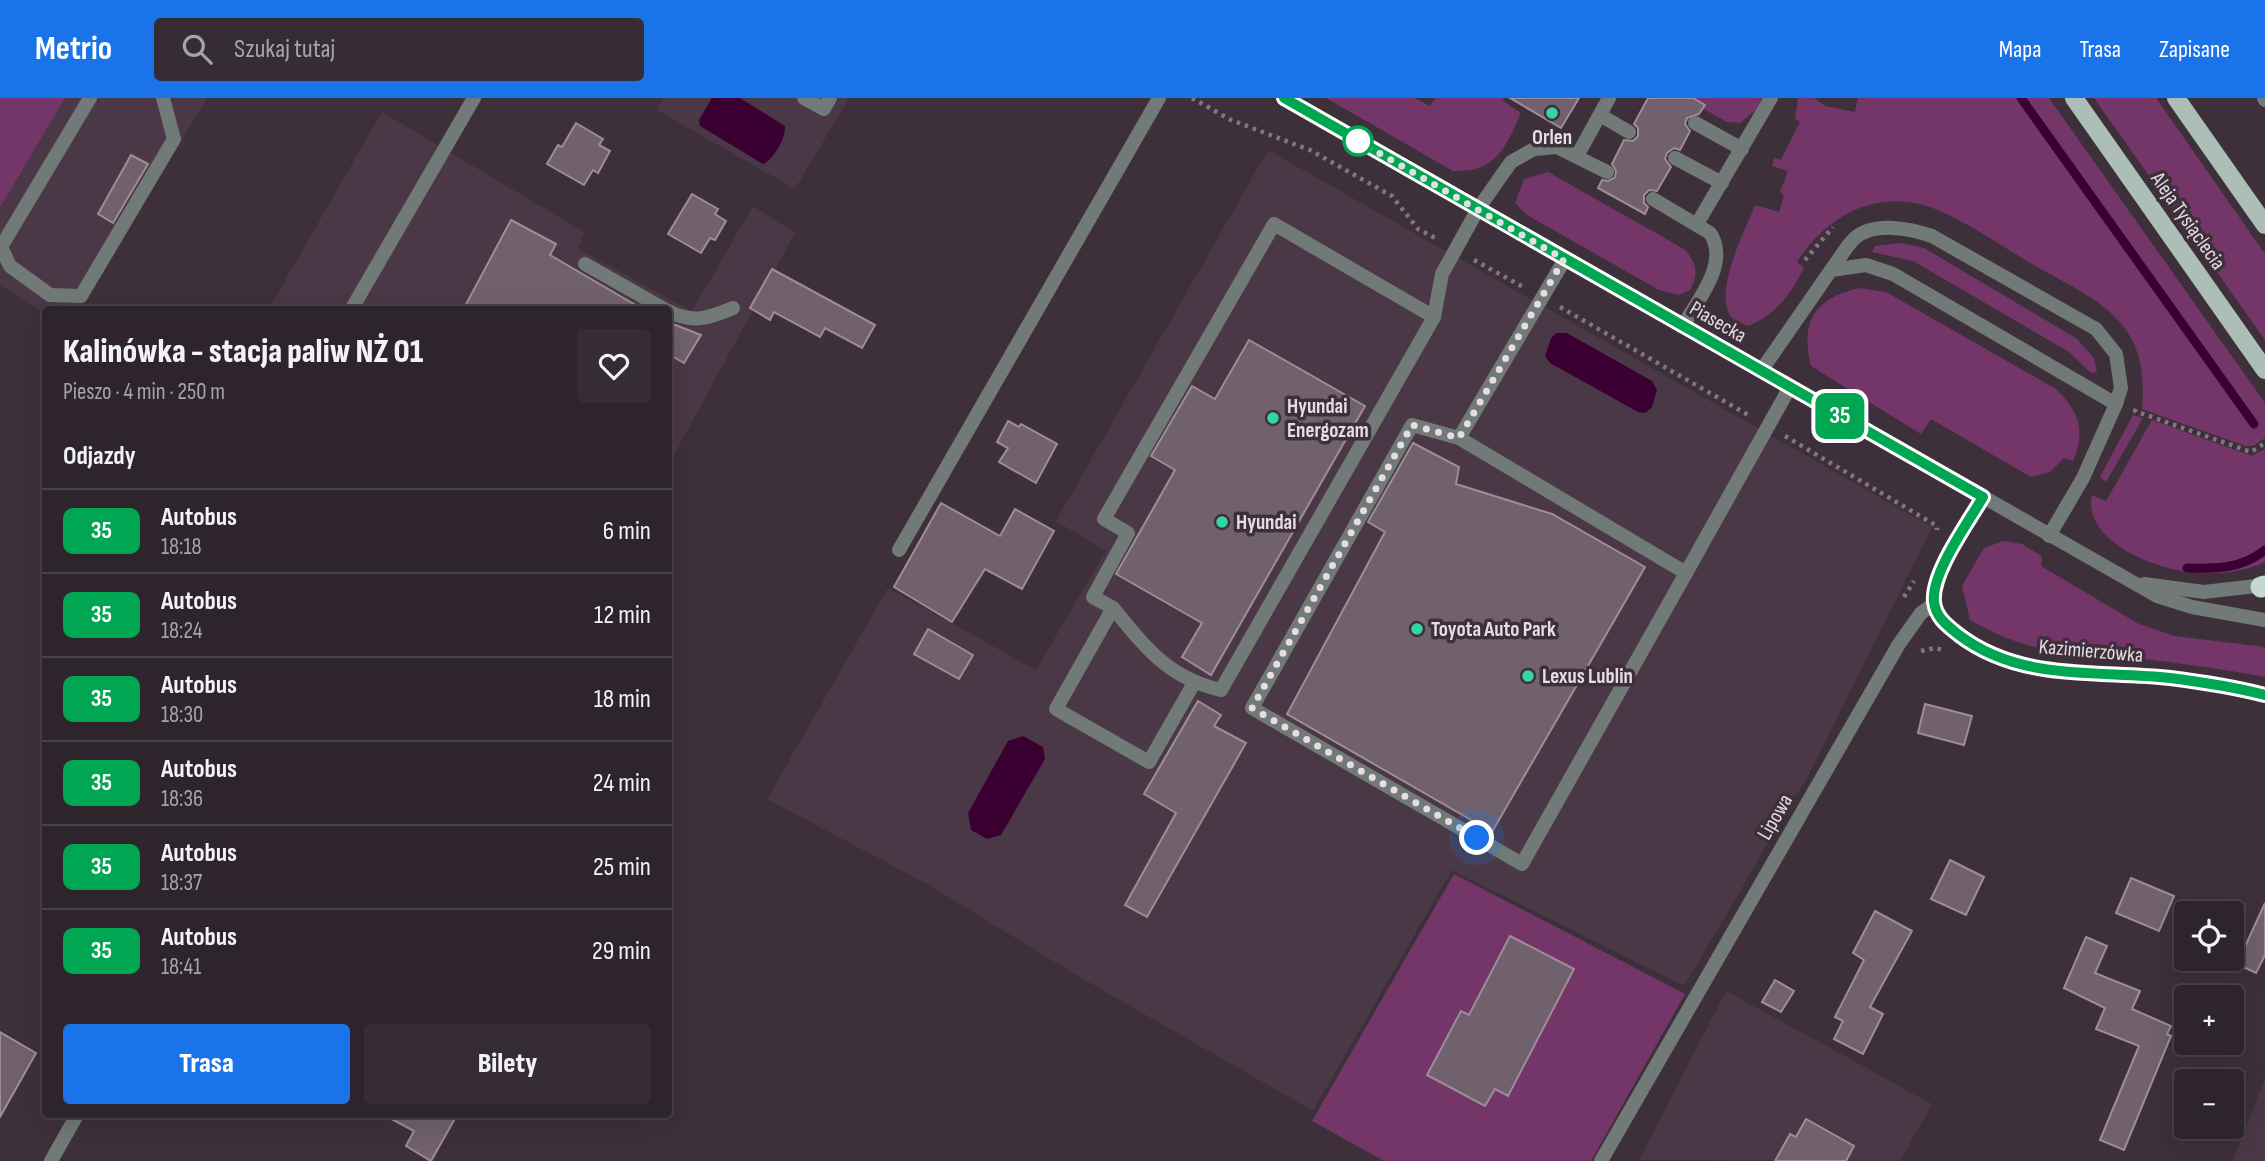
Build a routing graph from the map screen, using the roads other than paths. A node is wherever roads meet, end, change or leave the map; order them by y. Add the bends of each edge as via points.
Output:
1 (90, 98) edge
2 (163, 98) edge
3 (474, 98) edge
4 (804, 98) edge
5 (830, 98) edge
6 (1159, 98) edge
7 (1284, 98) edge
8 (1609, 98) edge
9 (1771, 98) edge
10 (2074, 98) edge
11 (2176, 98) edge
12 (1600, 115) junction
13 (1695, 122) dead end
14 (1629, 131) dead end
15 (1742, 149) junction
16 (1577, 156) junction
17 (1675, 158) dead end
18 (1607, 172) dead end
19 (1722, 183) junction
20 (1653, 199) dead end
21 (1478, 209) junction
22 (1698, 224) junction
23 (2265, 225) edge
24 (1564, 259) junction
25 (584, 264) dead end
26 (1831, 270) junction
27 (353, 306) edge
28 (660, 306) edge
29 (733, 308) dead end
30 (672, 313) edge
31 (1434, 317) junction
32 (1683, 326) junction
33 (2265, 370) edge
34 (1761, 371) junction
35 (1790, 387) junction
36 (2116, 404) junction
37 (1459, 438) junction
38 (1983, 497) junction
39 (2049, 536) junction
40 (898, 551) dead end
41 (1686, 573) junction
42 (2132, 582) junction
43 (2264, 586) edge
44 (1934, 604) junction
45 (1113, 608) junction
46 (2265, 620) edge
47 (1194, 684) junction
48 (2265, 695) edge
49 (75, 1118) edge
50 (51, 1161) edge
51 (1601, 1161) edge

1 - 2 street via 1,247 10,266 50,295 81,296 174,139
3 - 27 street
4 - 5 street via 824,109
6 - 40 street
7 - 21 street, Piasecka
8 - 12 street
9 - 15 street
10 - 33 main road, Aleja Tysiąclecia
11 - 23 main road
12 - 14 street
12 - 16 street
13 - 15 street
15 - 19 street
16 - 18 street
16 - 21 street via 1557,147 1521,155 1501,174
17 - 19 street
19 - 22 street
20 - 22 street
21 - 24 street, Piasecka
21 - 31 street via 1442,274
22 - 32 street via 1710,233 1718,251 1715,270
24 - 32 street, Piasecka
24 - 37 street
25 - 28 street
26 - 34 street
26 - 36 street via 1866,265 1894,274
26 - 36 street via 1864,232 1913,229 1932,236 2096,329 2116,355 2121,388
29 - 30 street via 705,320
31 - 45 street via 1274,224 1104,519 1128,533 1093,597
31 - 47 street via 1221,690
32 - 34 street, Piasecka
34 - 35 street, Piasecka
35 - 38 street, Piasecka
35 - 41 street
36 - 39 street
37 - 41 street
37 - 41 street via 1412,425 1252,708 1522,864
38 - 39 street, Piasecka
38 - 44 street via 1937,578
39 - 42 street, Piasecka
42 - 43 street, Piasecka via 2204,592
42 - 46 street, Piasecka via 2192,607
44 - 48 street, Kazimierzówka via 1950,628 2008,661 2059,673 2170,678
44 - 51 street, Lipowa via 1921,613 1899,644
45 - 47 street via 1155,659
45 - 47 street via 1056,709 1149,762
49 - 50 street

